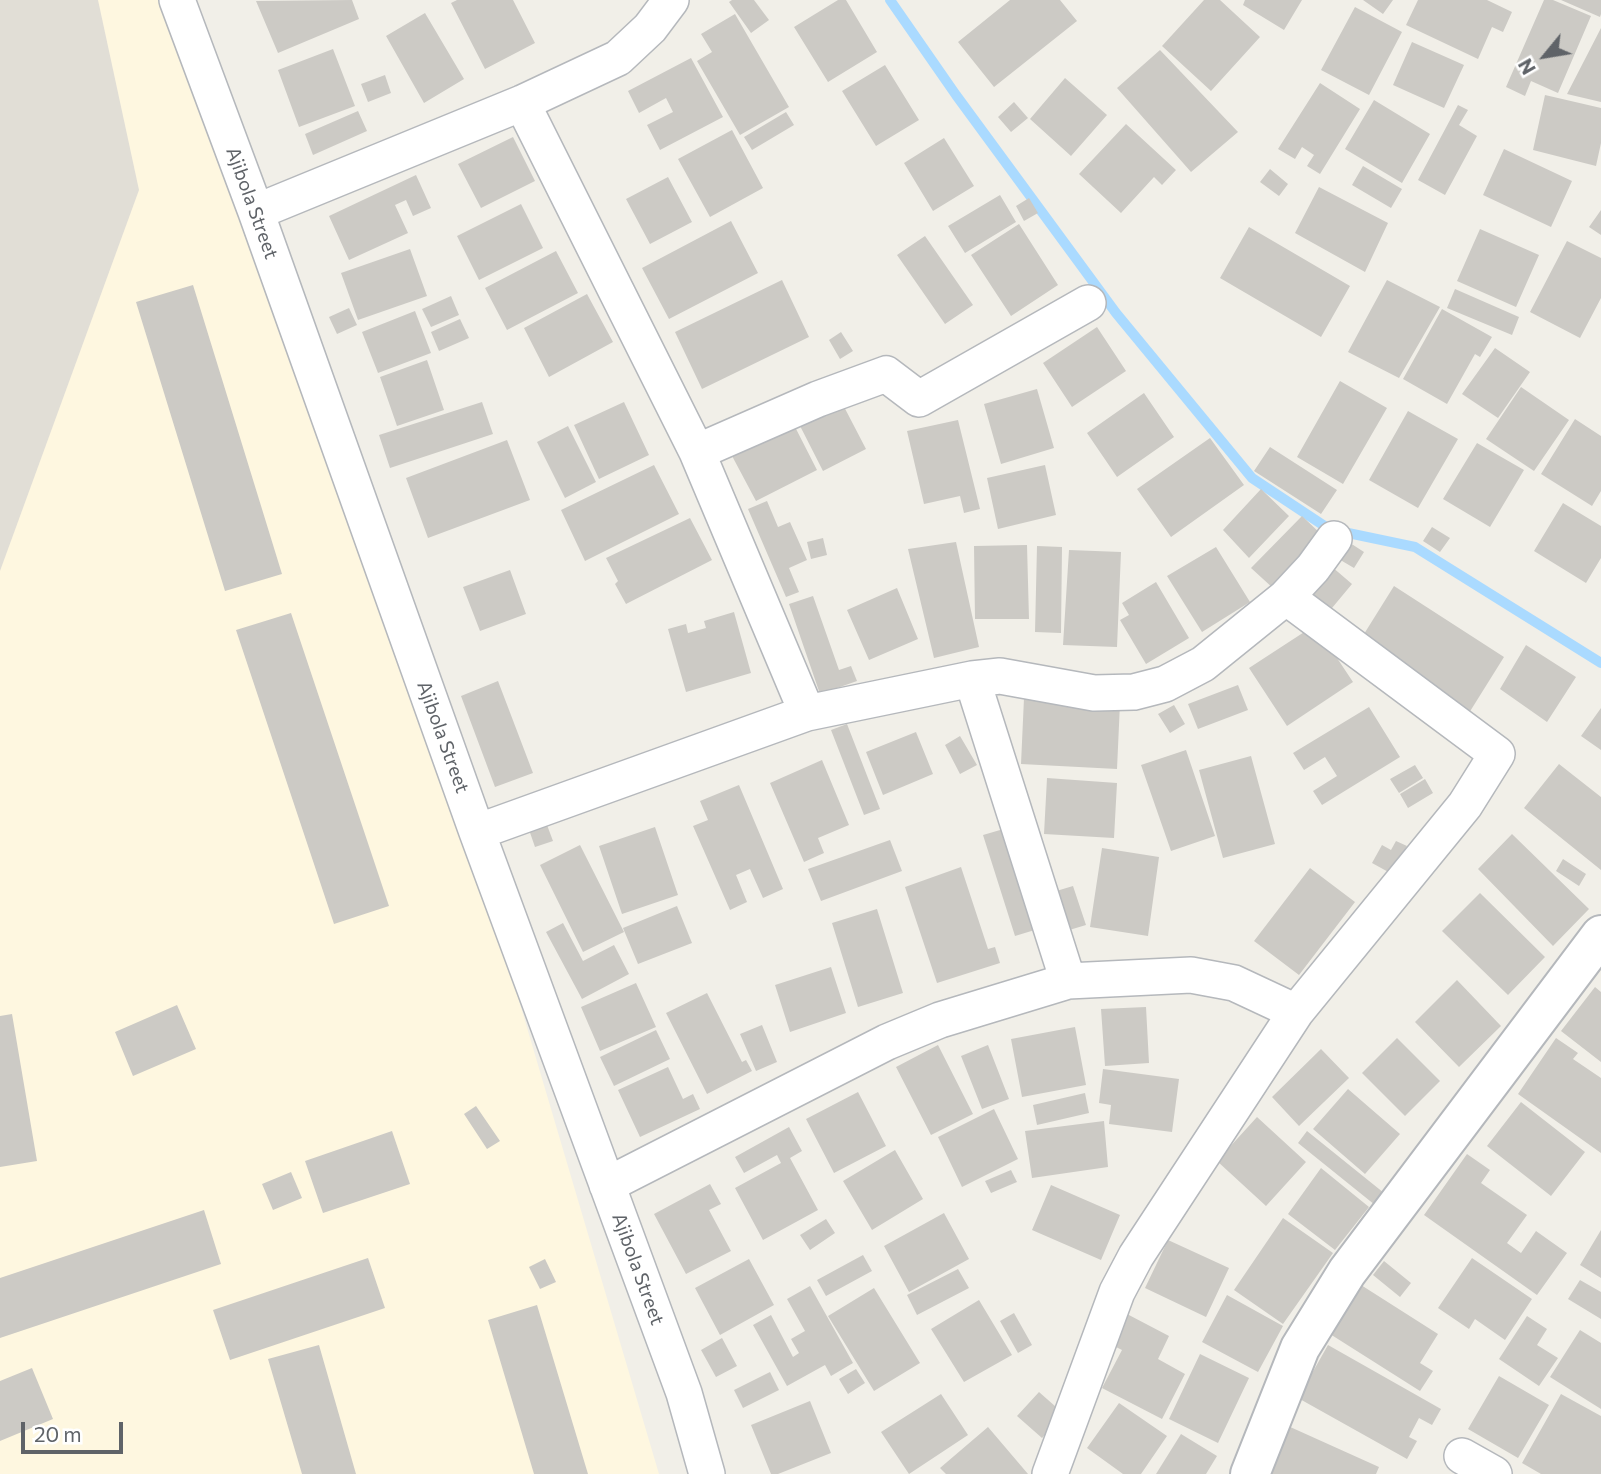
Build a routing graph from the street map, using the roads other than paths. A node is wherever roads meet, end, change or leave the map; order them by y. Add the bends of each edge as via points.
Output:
1 (177, 0) edge
2 (671, 0) edge
3 (522, 103) junction
4 (256, 212) junction
5 (1088, 303) dead end
6 (697, 452) junction
7 (1334, 539) dead end
8 (1286, 597) junction
9 (972, 679) junction
10 (807, 713) junction
11 (477, 832) junction
12 (1601, 935) edge
13 (1069, 981) junction
14 (1296, 1012) junction
15 (607, 1185) junction
16 (1462, 1456) dead end
17 (707, 1474) edge
18 (1050, 1474) edge
19 (1250, 1474) edge
20 (1494, 1474) edge

1 - 4 street, Ajibola Street
2 - 3 street via 618,58
3 - 4 street
3 - 6 street
4 - 11 street, Ajibola Street
5 - 6 street via 919,399 886,374
6 - 10 street
7 - 8 street
8 - 9 street via 1203,664 1165,684 1134,692 1094,693 1000,676
8 - 14 street via 1497,754 1465,805
9 - 10 street
9 - 13 street
10 - 11 street
11 - 15 street, Ajibola Street
12 - 19 street via 1348,1272 1300,1348
13 - 14 street via 1191,975 1234,983
13 - 15 street via 940,1020 887,1042
14 - 18 street via 1136,1256 1117,1292
15 - 17 street, Ajibola Street via 684,1393
16 - 20 street

